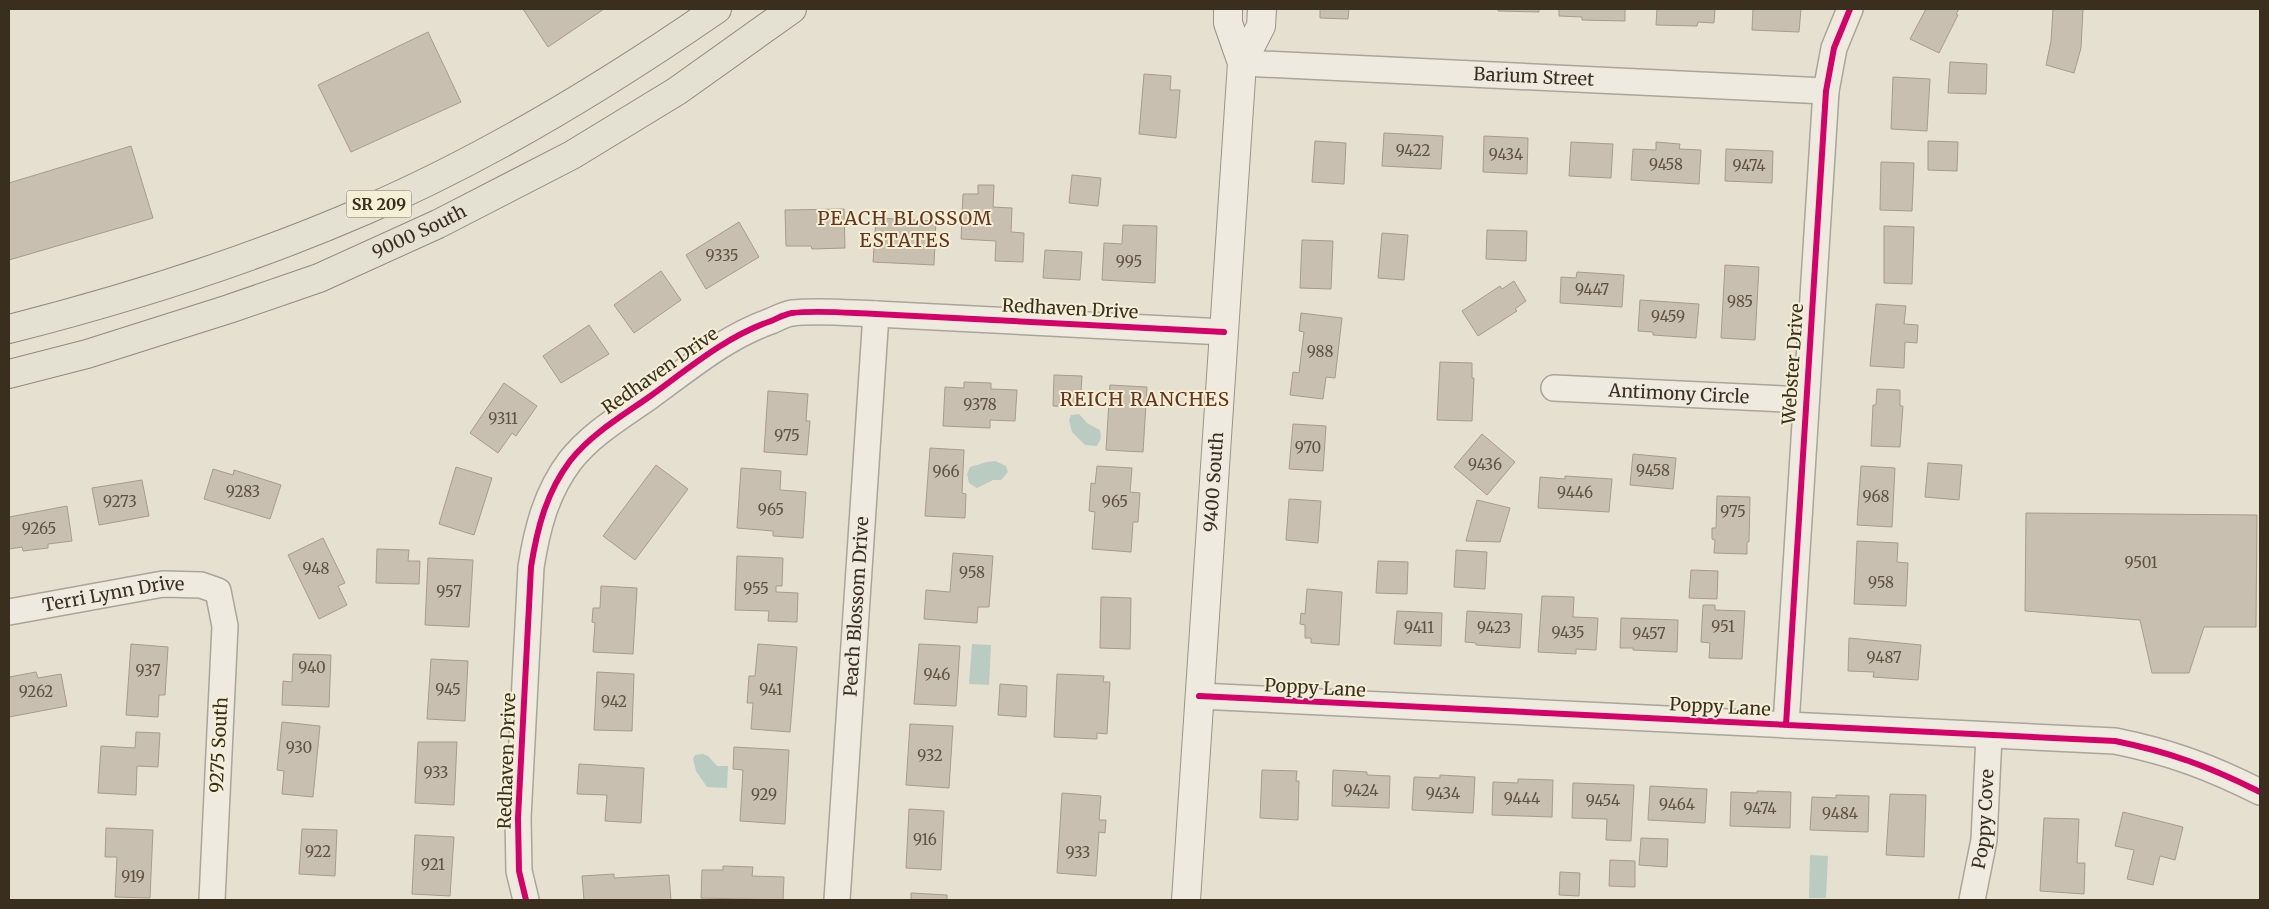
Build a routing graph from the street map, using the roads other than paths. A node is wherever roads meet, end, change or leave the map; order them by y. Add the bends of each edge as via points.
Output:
1 (717, 9) edge
2 (792, 9) edge
3 (1228, 9) edge
4 (1262, 9) edge
5 (1850, 9) edge
6 (1242, 63) junction
7 (1826, 92) junction
8 (876, 314) junction
9 (9, 329) edge
10 (1224, 332) junction
11 (9, 374) edge
12 (1554, 388) dead end
13 (1805, 400) junction
14 (218, 591) joint
15 (9, 612) edge
16 (1199, 696) junction
17 (1786, 725) junction
18 (1989, 736) junction
19 (2260, 792) edge
20 (212, 900) edge
21 (526, 900) edge
22 (837, 900) edge
23 (1186, 900) edge
24 (1972, 900) edge

1 - 9 main road, SR 209 via 642,59 524,130 367,210 162,286
2 - 11 main road, 9000 South / SR 209 via 677,91 580,150 438,224 319,278 87,354
3 - 6 main road, 9400 South via 1228,22
4 - 6 main road, 9400 South via 1261,26
5 - 7 street, Webster Drive via 1834,48
6 - 7 street, Barium Street
6 - 10 main road, 9400 South
7 - 13 street, Webster Drive
8 - 10 street, Redhaven Drive
8 - 21 street, Redhaven Drive via 791,314 741,333 721,344 592,438 566,468 542,512 531,567 518,818 519,871
8 - 22 street, Peach Blossom Drive
10 - 16 main road, 9400 South
12 - 13 street, Antimony Circle
13 - 17 street, Webster Drive
14 - 15 street, Terri Lynn Drive via 201,585 163,584
14 - 20 street, 9275 South via 225,626
16 - 17 street, Poppy Lane
16 - 23 main road, 9400 South
17 - 18 street, Poppy Lane
18 - 19 street, Poppy Lane via 2115,741 2184,758
18 - 24 street, Poppy Cove via 1984,840

